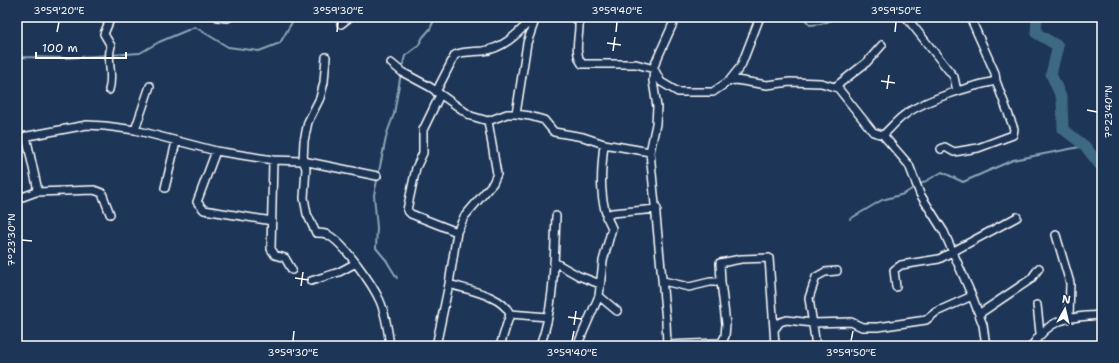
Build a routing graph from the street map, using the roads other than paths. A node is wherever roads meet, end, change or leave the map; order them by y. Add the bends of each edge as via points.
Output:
1 (111, 17) edge
2 (218, 17) edge
3 (535, 17) edge
4 (574, 17) edge
5 (676, 17) edge
6 (760, 17) edge
7 (906, 17) edge
8 (970, 17) edge
9 (228, 18) edge
10 (350, 18) edge
11 (341, 24) dead end
12 (882, 45) dead end
13 (326, 57) dead end
14 (391, 63) dead end
15 (654, 69) junction
16 (729, 81) junction
17 (996, 81) junction
18 (150, 86) dead end
19 (835, 88) junction
20 (109, 90) dead end
21 (957, 91) junction
22 (438, 93) junction
23 (516, 114) junction
24 (488, 121) junction
25 (136, 130) junction
26 (883, 135) junction
27 (26, 136) junction
28 (17, 138) edge
29 (176, 142) junction
30 (604, 144) junction
31 (941, 149) dead end
32 (216, 151) junction
33 (650, 152) junction
34 (273, 160) junction
35 (303, 160) junction
36 (377, 176) dead end
37 (165, 188) dead end
38 (36, 192) junction
39 (17, 199) edge
40 (657, 210) junction
41 (110, 214) dead end
42 (556, 216) dead end
43 (606, 217) junction
44 (1017, 218) dead end
45 (272, 221) junction
46 (457, 232) junction
47 (1056, 235) dead end
48 (953, 253) junction
49 (554, 262) junction
50 (356, 264) junction
51 (1039, 268) dead end
52 (292, 270) dead end
53 (837, 271) dead end
54 (311, 280) dead end
55 (663, 282) junction
56 (721, 282) junction
57 (449, 284) junction
58 (600, 284) junction
59 (896, 287) dead end
60 (599, 296) junction
61 (972, 296) junction
62 (1037, 305) dead end
63 (617, 311) dead end
64 (510, 314) junction
65 (979, 314) junction
66 (1102, 315) edge
67 (548, 317) junction
68 (1070, 317) junction
69 (812, 323) junction
70 (774, 330) junction
71 (1040, 333) junction
72 (667, 345) edge
73 (708, 345) edge
74 (720, 345) edge
75 (390, 346) edge
76 (436, 346) edge
77 (500, 346) edge
78 (540, 346) edge
79 (577, 346) edge
80 (775, 346) edge
81 (816, 346) edge
82 (986, 346) edge
83 (1032, 346) edge

1 - 20 street via 104,34 111,46 109,57 112,80
2 - 9 street
3 - 22 street via 515,36 495,49 461,52 455,55
3 - 23 street via 527,43
4 - 15 street via 579,22 577,57 582,64 636,64
5 - 15 street
6 - 16 street via 741,66
7 - 21 street via 954,77
8 - 17 street via 986,50
10 - 11 street
12 - 19 street via 867,62
13 - 35 street via 324,82 320,98 308,122
14 - 22 street
15 - 16 street via 660,82 678,92 713,92
15 - 33 street via 657,107
16 - 19 street via 767,85 790,82 821,83
17 - 21 street
17 - 31 street via 1014,129 1013,135 978,148 954,152 945,147
18 - 25 street
19 - 26 street via 838,88 873,132
21 - 26 street via 903,115
22 - 24 street via 472,116
22 - 46 street via 424,130 423,153 416,168 406,210
23 - 24 street
23 - 30 street via 544,120 554,132 583,136
24 - 46 street via 497,174 494,183 464,217
25 - 27 street via 87,125
25 - 29 street
26 - 48 street via 909,165 920,194 944,232
27 - 28 street
27 - 38 street via 37,186
29 - 32 street
29 - 37 street
30 - 33 street
30 - 43 street via 601,182
32 - 34 street
32 - 45 street via 198,202 204,210
33 - 40 street
34 - 35 street
34 - 45 street
35 - 36 street
35 - 50 street via 306,168 304,198 313,228 316,233 328,234
38 - 39 street
38 - 41 street via 94,190 102,193
40 - 43 street via 612,212
40 - 55 street
42 - 49 street
43 - 58 street via 612,228
44 - 48 street
45 - 52 street via 271,250 285,258
46 - 57 street
47 - 68 street via 1070,283
48 - 59 street via 939,259 901,265 894,270
48 - 61 street
49 - 58 street
49 - 67 street
50 - 54 street
50 - 75 street via 379,299 386,320
51 - 65 street via 1031,279
53 - 69 street via 825,272 816,277 809,298
55 - 56 street via 689,287
55 - 72 street
56 - 70 street via 720,263 769,258
56 - 74 street via 726,324 725,336
57 - 64 street via 493,298 503,304
57 - 76 street
58 - 60 street
60 - 63 street
60 - 79 street
61 - 65 street
61 - 69 street via 936,312 926,320 878,327 862,327 851,322
62 - 71 street
64 - 67 street
64 - 77 street
65 - 82 street
66 - 68 street
67 - 78 street
68 - 71 street
69 - 70 street via 787,320 780,322
69 - 81 street
70 - 80 street
71 - 83 street
72 - 73 street
73 - 74 street

